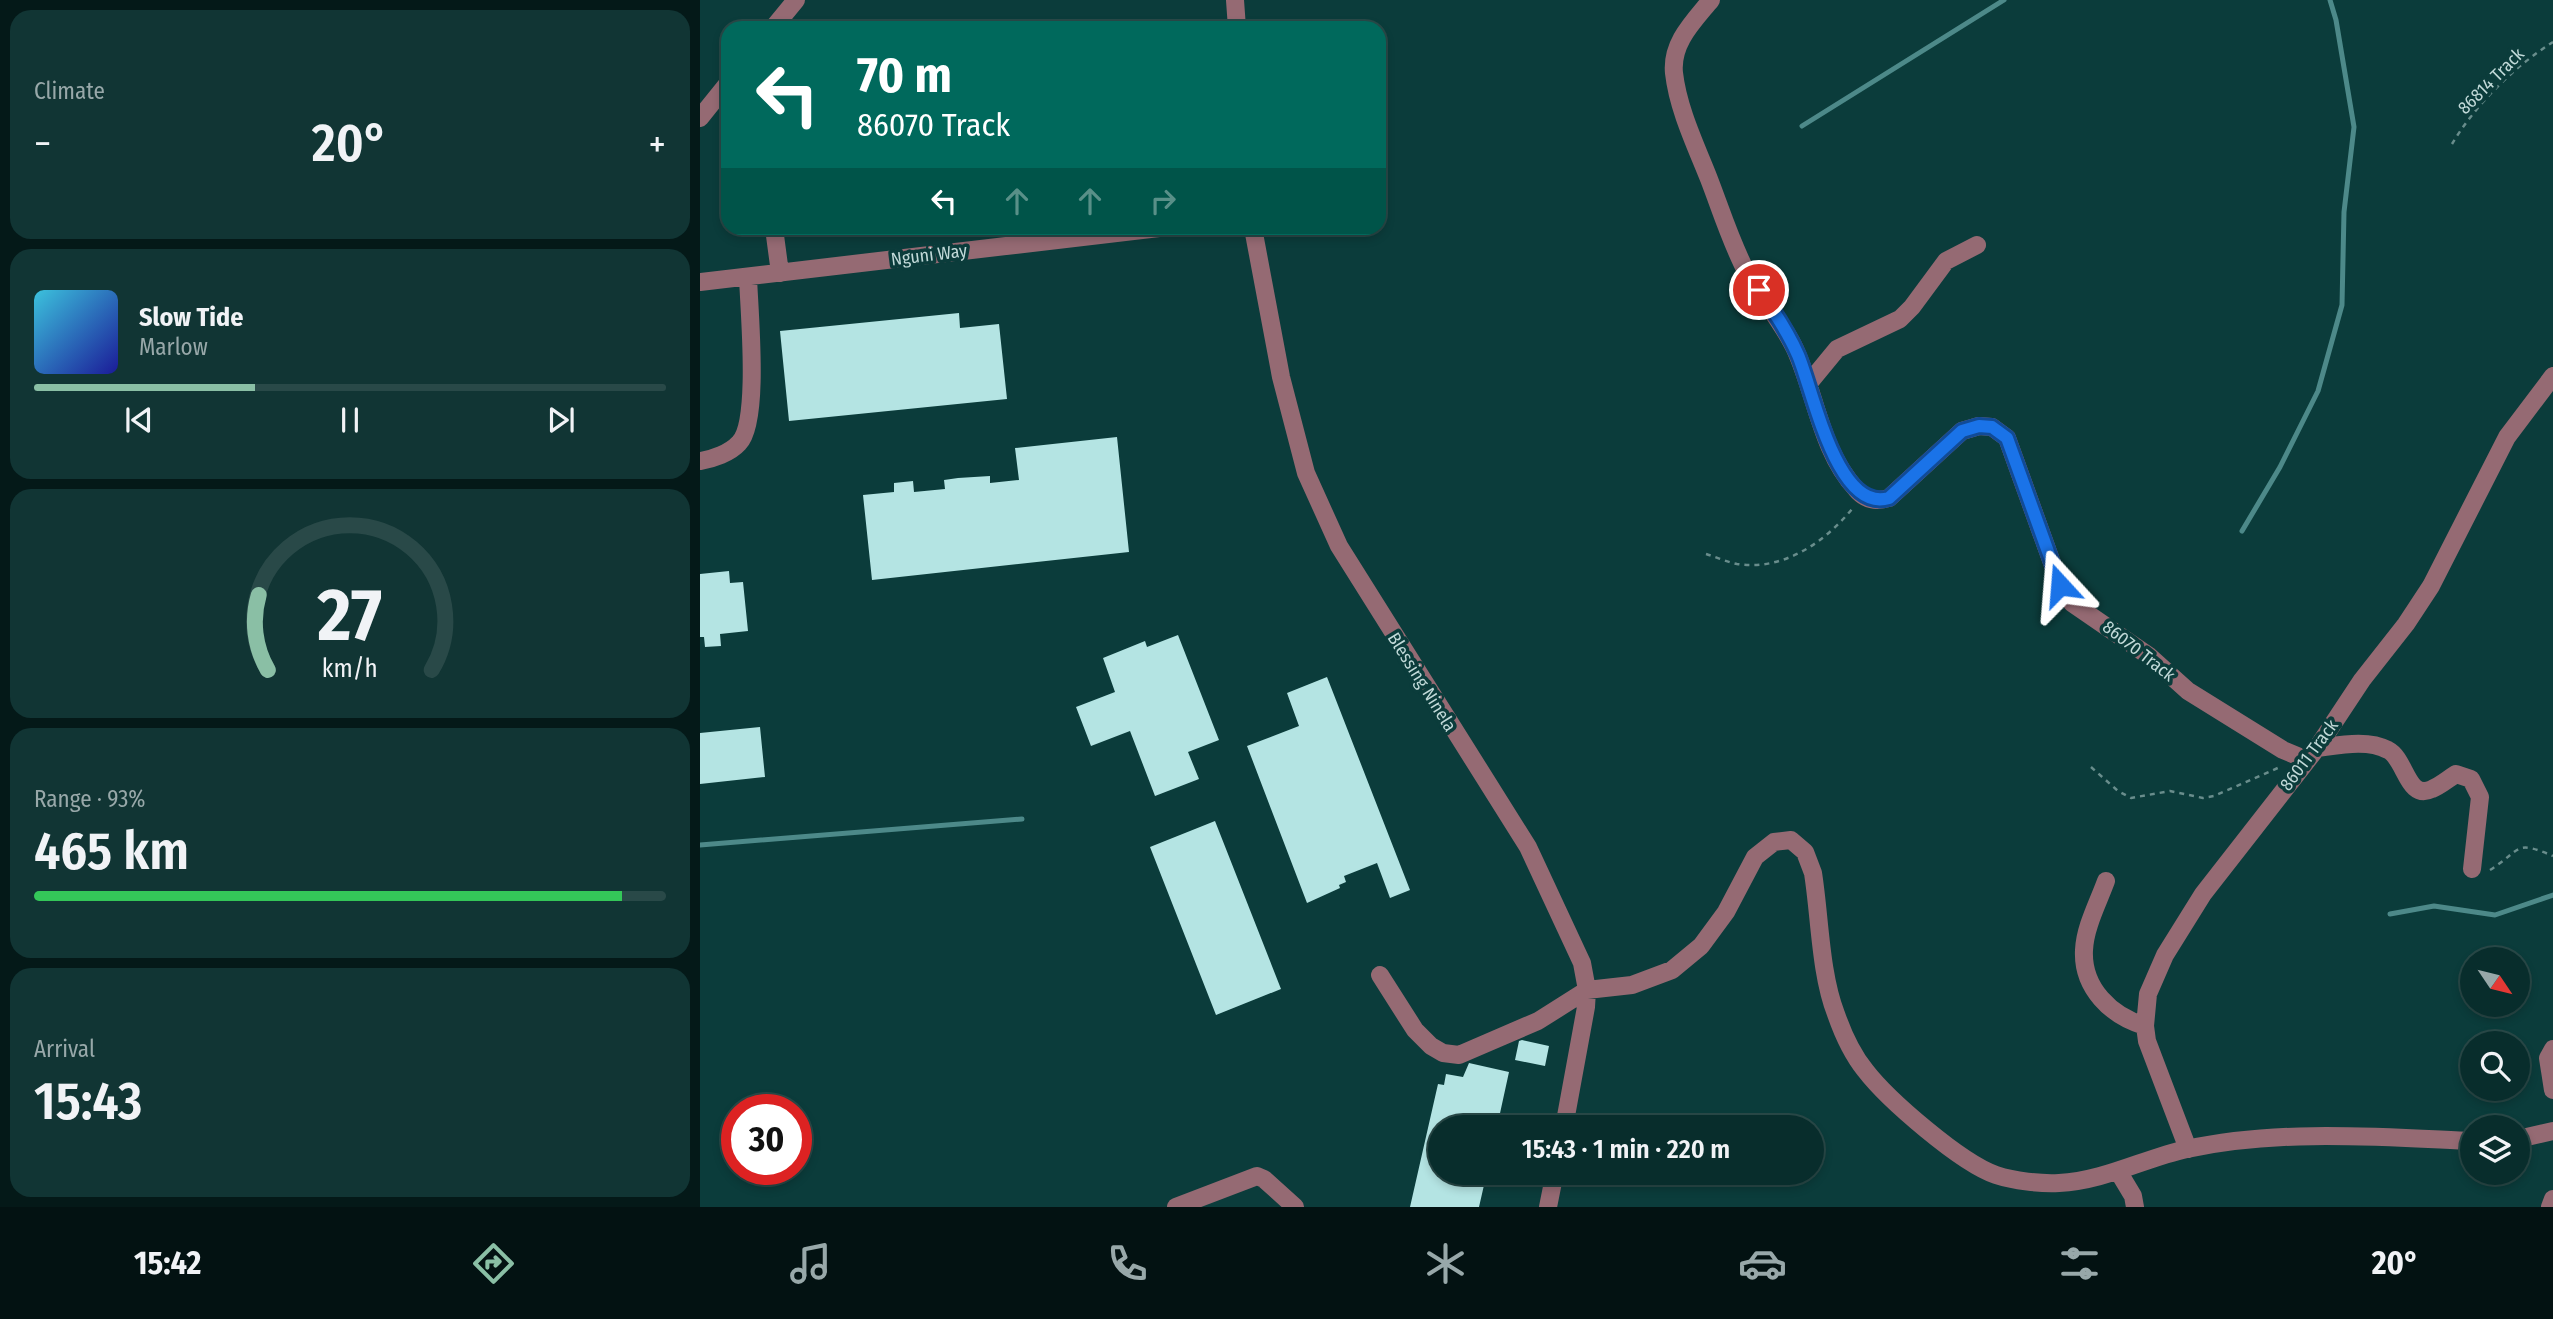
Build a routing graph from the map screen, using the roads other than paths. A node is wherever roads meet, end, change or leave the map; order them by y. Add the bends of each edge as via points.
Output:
1 (796, 0) edge
2 (1235, 0) edge
3 (1711, 0) edge
4 (779, 21) edge
5 (1236, 21) edge
6 (721, 92) edge
7 (700, 118) edge
8 (775, 235) edge
9 (1099, 235) edge
10 (1254, 235) edge
11 (1977, 245) dead end
12 (779, 273) junction
13 (748, 277) junction
14 (700, 282) edge
15 (2553, 376) edge
16 (1809, 383) junction
17 (700, 461) edge
18 (2312, 754) junction
19 (2472, 869) road end
20 (2106, 881) dead end
21 (1380, 975) dead end
22 (1587, 990) junction
23 (2145, 1026) junction
24 (2553, 1049) edge
25 (2553, 1090) edge
26 (1566, 1115) edge
27 (2553, 1131) edge
28 (2530, 1136) edge
29 (2460, 1141) edge
30 (2188, 1149) junction
31 (2118, 1171) junction
32 (1552, 1185) edge
33 (2553, 1199) edge
34 (1217, 1201) edge
35 (2139, 1205) edge
36 (1176, 1207) edge
37 (1295, 1207) edge
38 (1548, 1207) edge
39 (2550, 1207) edge

1 - 4 street
2 - 5 street
3 - 16 street via 1675,51 1677,86 1735,249 1788,334
6 - 7 street
8 - 12 street
9 - 12 street, Nguni Way
10 - 22 street, Blessing Ninela via 1280,377 1306,473 1339,546 1528,847 1574,942
11 - 16 street via 1946,261 1899,319 1837,349
12 - 13 street, Nguni Way
13 - 14 street, Nguni Way
13 - 17 street via 749,422 741,442
15 - 18 street, 86011 Track via 2507,437 2431,586
16 - 18 street, 86070 Track via 1835,459 1863,496 1877,501 1889,498 1962,431 1979,426 2002,432 2060,585 2072,603 2149,656 2188,691 2283,750
18 - 19 street via 2359,744 2387,749 2398,755 2408,781 2423,791 2456,774 2471,779 2480,797
18 - 23 street, 86011 Track via 2203,894 2165,955 2148,994
20 - 23 street via 2088,927 2084,952 2090,981 2111,1009
21 - 22 street via 1416,1030 1443,1054 1459,1055 1538,1021
22 - 26 street, Blessing Ninela
22 - 31 street via 1632,985 1672,970 1701,946 1726,912 1755,857 1774,842 1791,840 1805,852 1813,873 1835,1011 1866,1072 1967,1161 1998,1176 2060,1183
23 - 30 street, 86011 Track
24 - 25 street via 2548,1058
27 - 28 street
29 - 30 street via 2329,1136
30 - 31 street
31 - 35 street
32 - 38 street
33 - 39 street
34 - 36 street
34 - 37 street via 1257,1177

